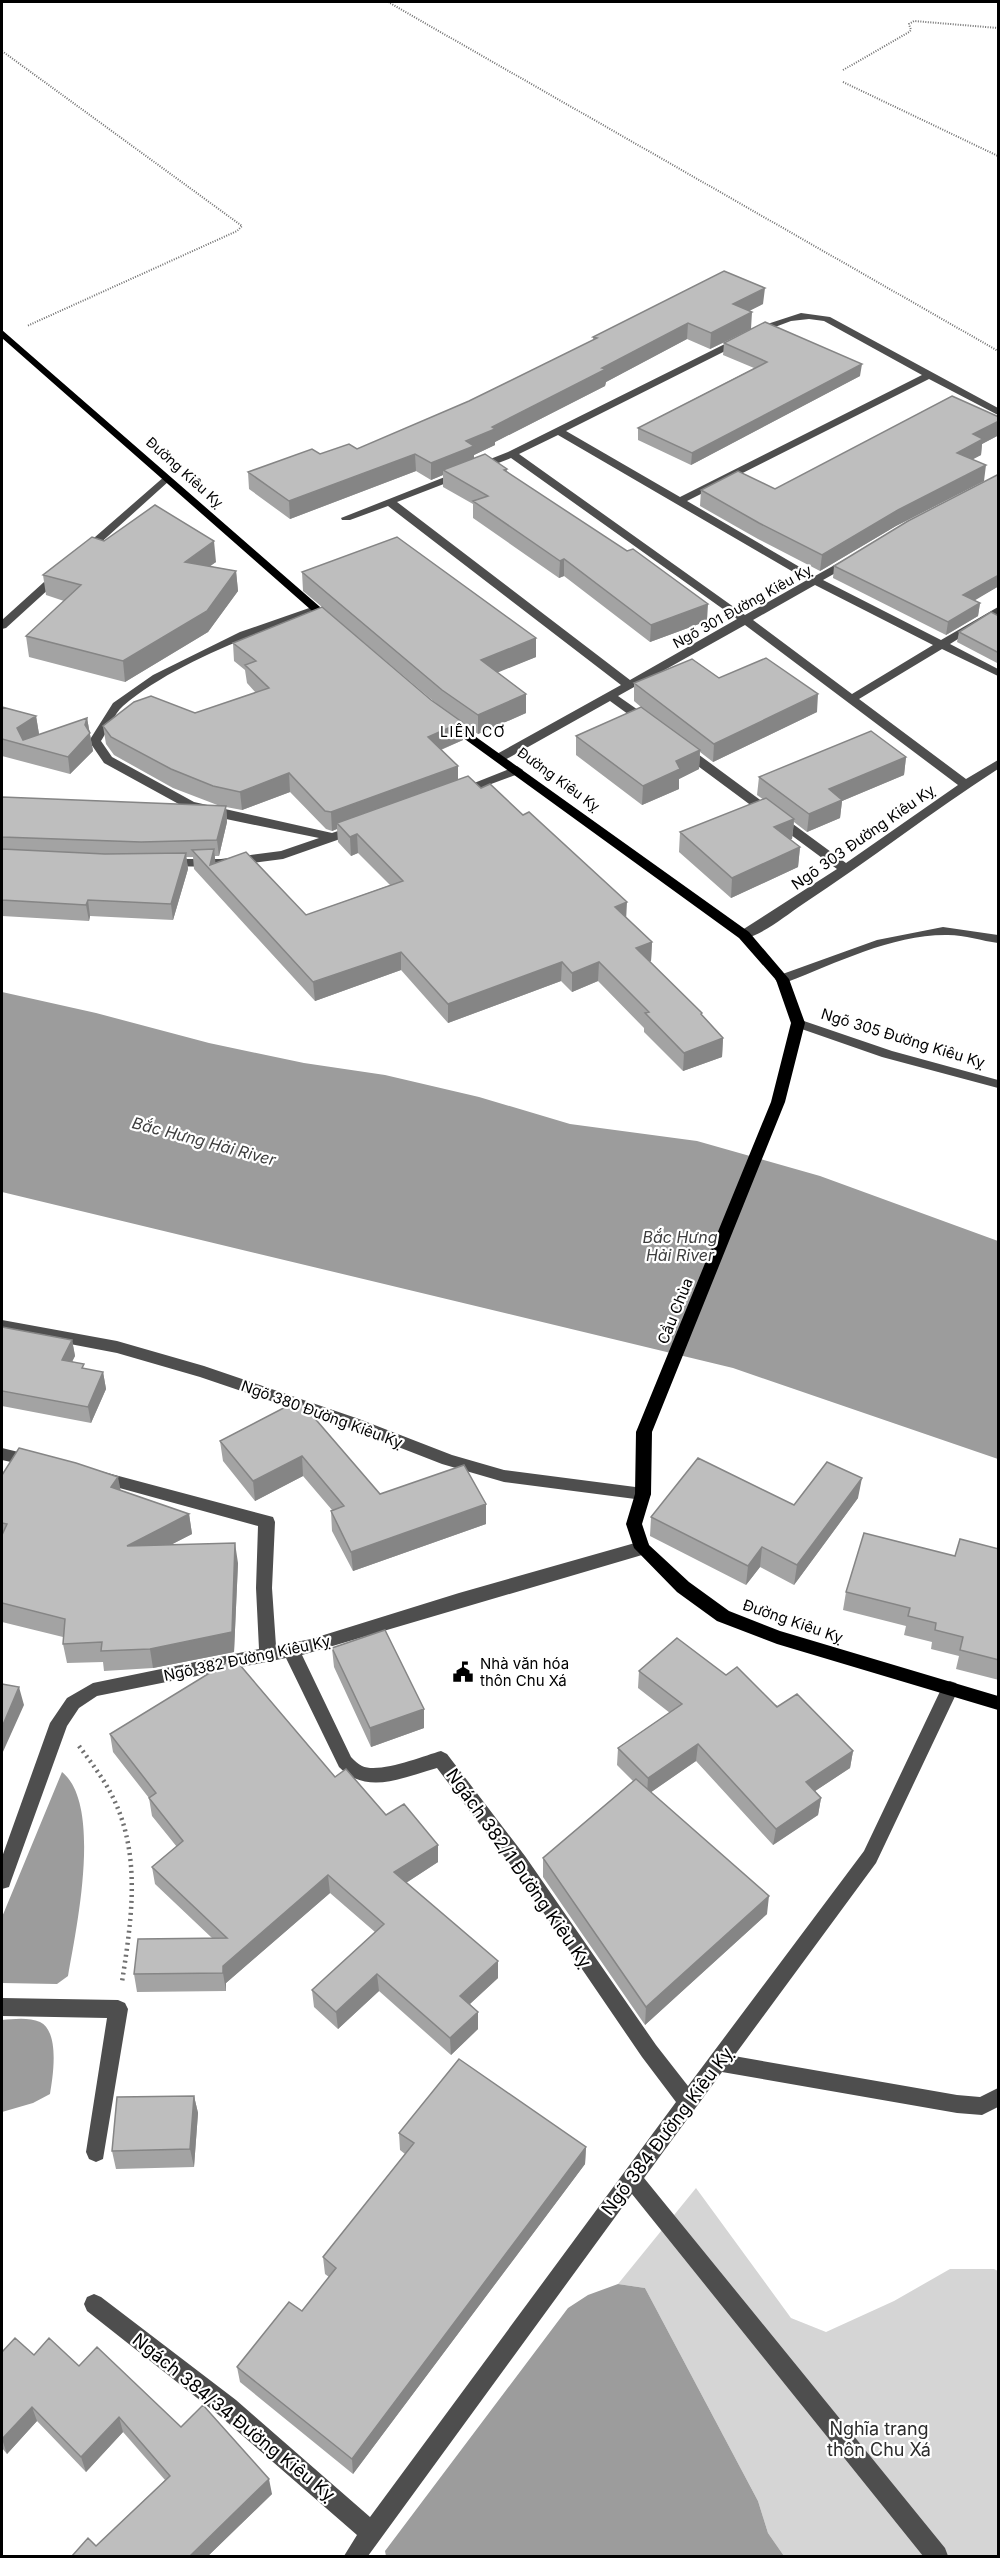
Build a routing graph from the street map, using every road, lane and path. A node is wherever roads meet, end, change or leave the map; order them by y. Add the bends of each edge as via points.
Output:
1 (388, 2) edge
2 (999, 28) edge
3 (2, 51) edge
4 (843, 70) dead end
5 (843, 82) dead end
6 (999, 156) edge
7 (3, 335) edge
8 (999, 351) edge
9 (929, 375) junction
10 (999, 412) edge
11 (560, 431) junction
12 (512, 454) junction
13 (165, 479) junction
14 (680, 501) junction
15 (390, 502) junction
16 (346, 518) dead end
17 (863, 553) edge
18 (816, 581) junction
19 (315, 609) junction
20 (999, 610) edge
21 (747, 621) junction
22 (2, 626) edge
23 (341, 631) edge
24 (942, 644) junction
25 (999, 673) edge
26 (629, 685) junction
27 (611, 696) junction
28 (850, 699) junction
29 (437, 713) edge
30 (499, 758) junction
31 (999, 764) edge
32 (517, 770) junction
33 (966, 785) junction
34 (452, 794) edge
35 (366, 825) edge
36 (333, 837) junction
37 (152, 863) edge
38 (847, 870) junction
39 (744, 935) junction
40 (999, 939) edge
41 (782, 980) junction
42 (798, 1023) junction
43 (999, 1084) edge
44 (2, 1326) edge
45 (2, 1454) edge
46 (48, 1465) edge
47 (83, 1473) edge
48 (643, 1494) junction
49 (642, 1548) junction
50 (291, 1650) junction
51 (268, 1655) junction
52 (950, 1688) junction
53 (999, 1703) edge
54 (59, 1723) junction
55 (2, 1881) edge
56 (2, 2007) edge
57 (118, 2009) junction
58 (719, 2062) junction
59 (999, 2097) edge
60 (688, 2103) junction
61 (96, 2152) dead end
62 (632, 2179) junction
63 (94, 2304) dead end
64 (372, 2533) junction
65 (355, 2556) edge
66 (937, 2556) edge

1 - 8 path
2 - 4 path via 914,21 909,24 909,32
3 - 7 path via 242,226
5 - 6 path
7 - 13 main road, Đường Kiêu Kỵ
9 - 10 street
9 - 11 street via 827,319 808,314 793,316
9 - 14 street
11 - 12 street
11 - 14 street
12 - 15 street
12 - 21 street
13 - 19 main road, Đường Kiêu Kỵ
13 - 22 street
14 - 18 street
15 - 16 street
15 - 26 street
17 - 18 street, Ngõ 301 Đường Kiêu Kỵ
18 - 21 street, Ngõ 301 Đường Kiêu Kỵ
18 - 24 street
19 - 23 main road, Đường Kiêu Kỵ
19 - 36 street via 244,634 158,676 117,705 94,741 108,760 190,805
20 - 24 street
21 - 26 street, Ngõ 301 Đường Kiêu Kỵ
21 - 28 street
24 - 25 street
24 - 28 street
26 - 27 street, Ngõ 301 Đường Kiêu Kỵ
27 - 30 street, Ngõ 301 Đường Kiêu Kỵ
27 - 38 street
28 - 33 street
29 - 30 main road, Đường Kiêu Kỵ
30 - 32 main road, Đường Kiêu Kỵ
31 - 33 street, Ngõ 303 Đường Kiêu Kỵ
32 - 34 street
32 - 39 main road, Đường Kiêu Kỵ
33 - 38 street, Ngõ 303 Đường Kiêu Kỵ
35 - 36 street
36 - 37 street via 284,855 260,859
38 - 39 street, Ngõ 303 Đường Kiêu Kỵ
39 - 41 main road, Đường Kiêu Kỵ
40 - 41 street via 944,931 906,937
41 - 42 main road, Đường Kiêu Kỵ
42 - 43 street, Ngõ 305 Đường Kiêu Kỵ via 908,1060
42 - 48 main road, Cầu Chùa via 778,1102 644,1432
44 - 48 street, Ngõ 380 Đường Kiêu Kỵ via 117,1347 204,1372 448,1460 504,1476
45 - 46 street
47 - 51 street via 267,1522 263,1610
48 - 49 main road via 634,1524
49 - 50 street, Ngõ 382 Đường Kiêu Kỵ
49 - 52 main road, Đường Kiêu Kỵ via 683,1587 723,1616 777,1637
50 - 51 street, Ngõ 382 Đường Kiêu Kỵ
50 - 60 street, Ngách 382/1 Đường Kiêu Kỵ via 345,1762 354,1771 381,1774 441,1759 519,1862
51 - 54 street, Ngõ 382 Đường Kiêu Kỵ via 93,1690 72,1703
52 - 53 main road, Đường Kiêu Kỵ
52 - 58 street, Ngõ 384 Đường Kiêu Kỵ via 870,1857
54 - 55 street, Ngõ 382 Đường Kiêu Kỵ
54 - 57 path via 101,1776 117,1804 134,1868 133,1908
56 - 57 street
57 - 61 street
58 - 59 street via 957,2104 982,2106
58 - 60 street, Ngõ 384 Đường Kiêu Kỵ
60 - 62 street, Ngõ 384 Đường Kiêu Kỵ
62 - 64 street, Ngõ 384 Đường Kiêu Kỵ
62 - 66 street
63 - 64 street, Ngách 384/34 Đường Kiêu Kỵ via 228,2408
64 - 65 street, Ngõ 384 Đường Kiêu Kỵ

